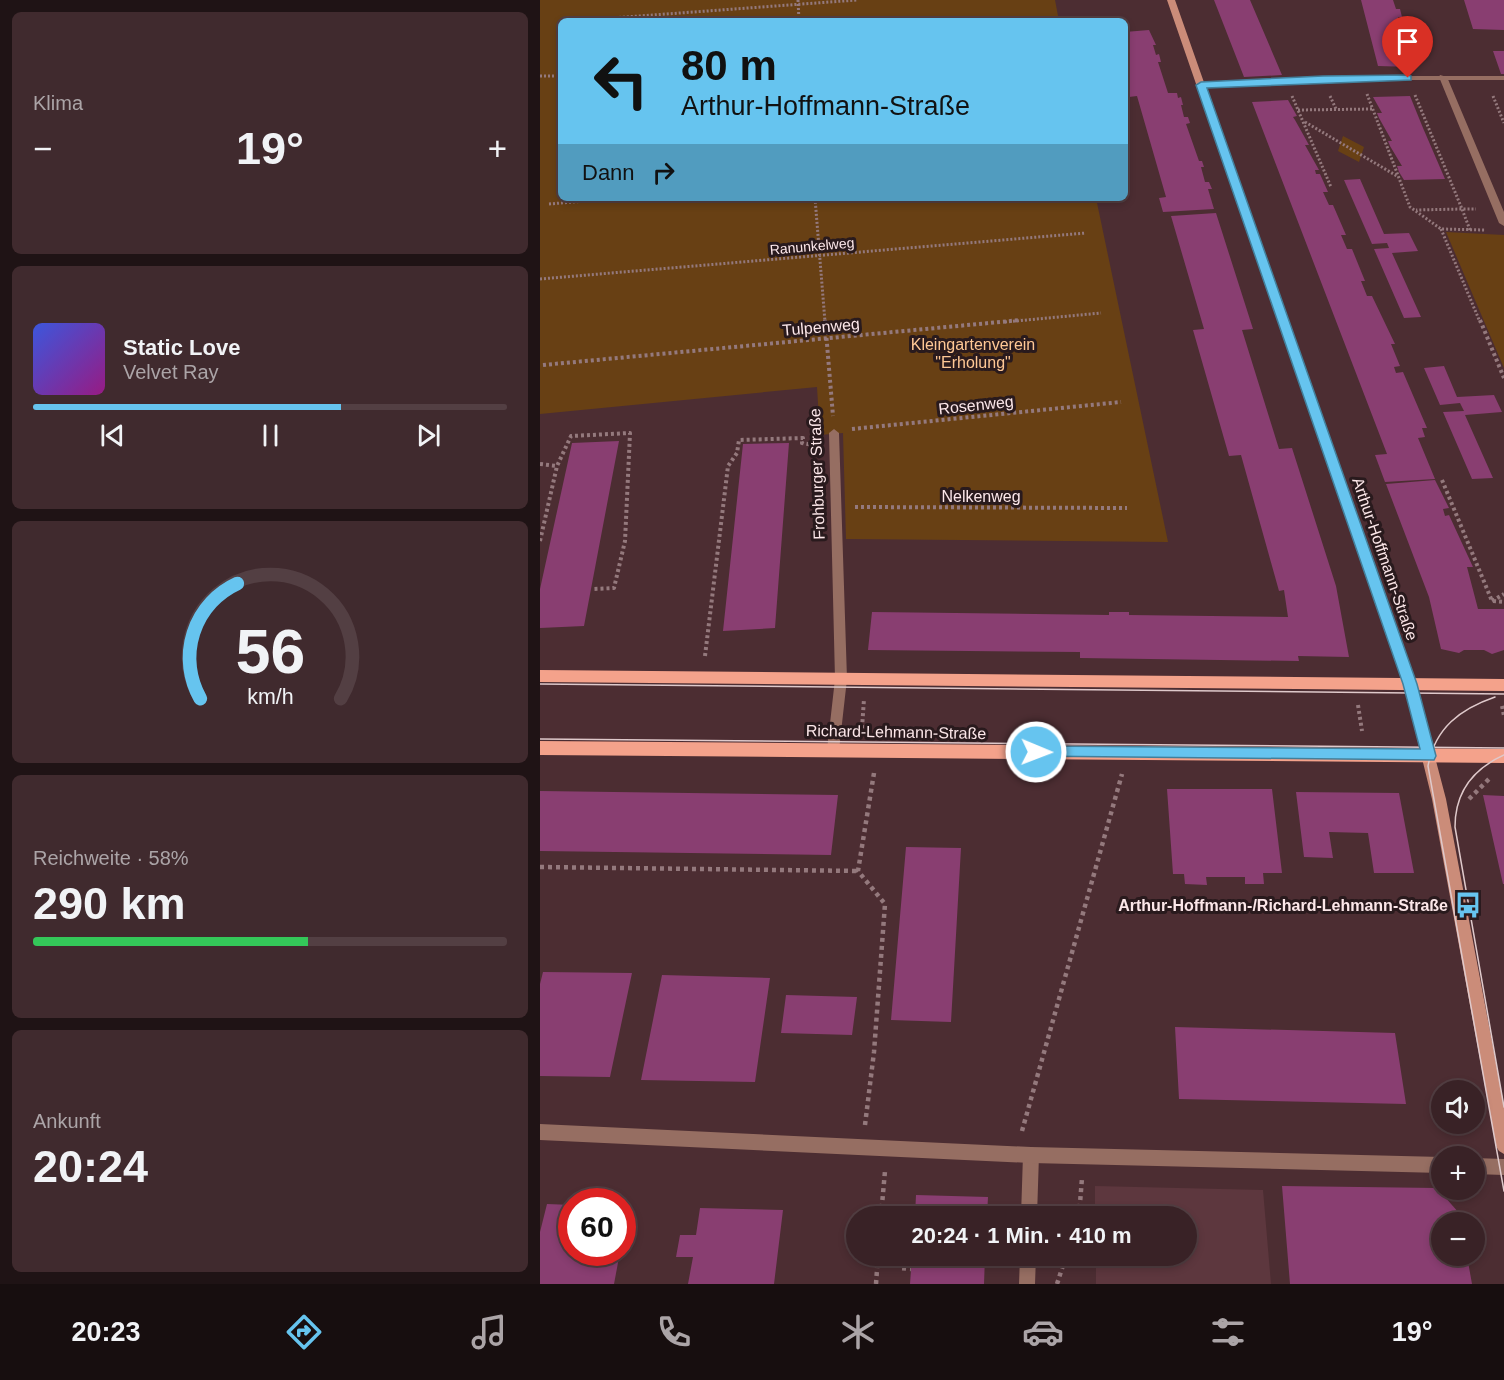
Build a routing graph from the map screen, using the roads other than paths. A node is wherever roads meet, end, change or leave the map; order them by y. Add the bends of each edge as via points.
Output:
1 (1171, 0) edge
2 (1443, 77) junction
3 (1504, 78) edge
4 (1201, 85) junction
5 (1504, 223) edge
6 (834, 432) road end
7 (540, 676) edge
8 (841, 679) junction
9 (1410, 684) junction
10 (1504, 685) edge
11 (540, 748) edge
12 (833, 750) junction
13 (1429, 756) junction
14 (1504, 756) edge
15 (540, 1131) edge
16 (1504, 1146) edge
17 (1024, 1154) junction
18 (1431, 1165) edge
19 (1485, 1166) edge
20 (1504, 1167) edge
21 (1028, 1206) edge
22 (1028, 1266) edge
23 (1027, 1284) edge

1 - 4 street, Arthur-Hoffmann-Straße
2 - 3 street
2 - 4 street
2 - 5 street
4 - 9 street, Arthur-Hoffmann-Straße
6 - 8 street, Frohburger Straße
7 - 8 main road
8 - 9 main road
8 - 12 street, Frohburger Straße
9 - 10 main road
9 - 13 street, Arthur-Hoffmann-Straße
11 - 12 main road, Richard-Lehmann-Straße
12 - 13 main road, Richard-Lehmann-Straße
13 - 14 main road, Richard-Lehmann-Straße
13 - 16 street, Arthur-Hoffmann-Straße
15 - 17 street
17 - 18 street
17 - 21 street
19 - 20 street
22 - 23 street

